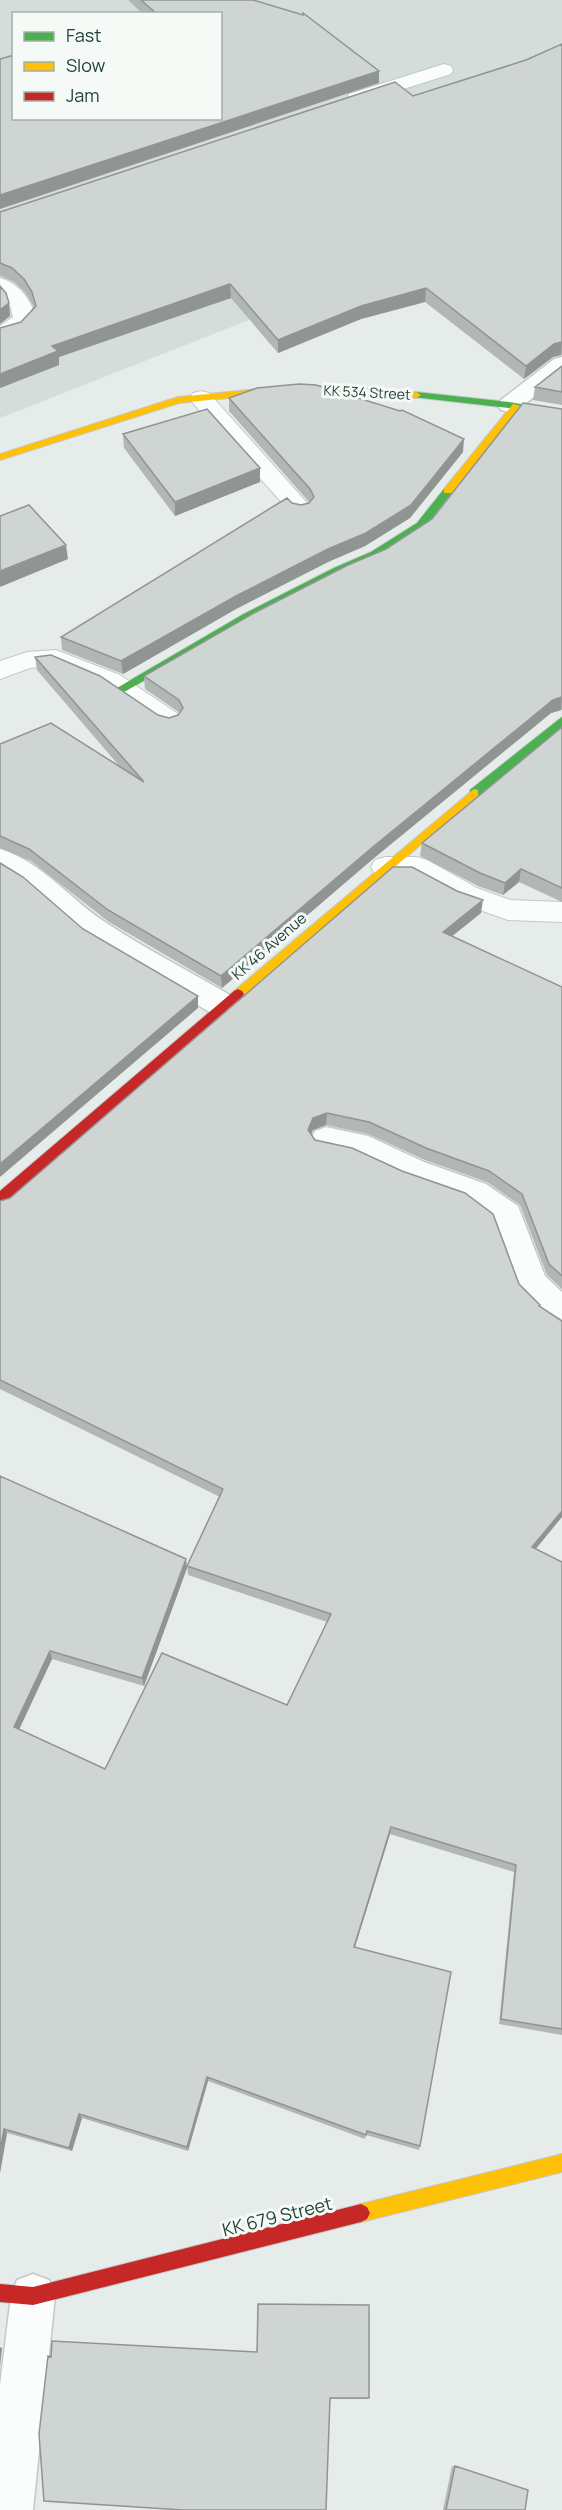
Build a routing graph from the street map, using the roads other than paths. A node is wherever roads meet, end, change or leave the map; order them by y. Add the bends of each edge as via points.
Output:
1 (444, 70) dead end
2 (343, 102) edge
3 (0, 285) edge
4 (0, 334) edge
5 (562, 364) edge
6 (201, 398) junction
7 (513, 406) junction
8 (562, 414) edge
9 (0, 457) edge
10 (300, 509) edge
11 (0, 671) edge
12 (122, 688) junction
13 (169, 720) edge
14 (562, 721) edge
15 (0, 859) edge
16 (385, 867) junction
17 (562, 912) edge
18 (224, 1006) junction
19 (326, 1140) edge
20 (0, 1199) edge
21 (562, 1314) edge
22 (562, 2163) edge
23 (16, 2294) edge
24 (9, 2510) edge

1 - 2 lane
3 - 4 lane via 24,310 24,319
5 - 7 street
6 - 7 street, KK 534 Street via 298,388
6 - 9 street, KK 534 Street via 178,400
6 - 10 lane
7 - 8 street, KK 534 Street
7 - 12 street via 421,525 375,554 246,617
11 - 12 lane via 27,660 56,658
12 - 13 lane
14 - 16 street, KK 46 Avenue
15 - 18 street via 36,881 96,931
16 - 17 lane via 417,867 467,895 508,910
16 - 18 street, KK 46 Avenue
18 - 20 street, KK 46 Avenue
19 - 21 street via 357,1145 475,1193 506,1216 531,1284
22 - 23 street, KK 679 Street
23 - 24 street

